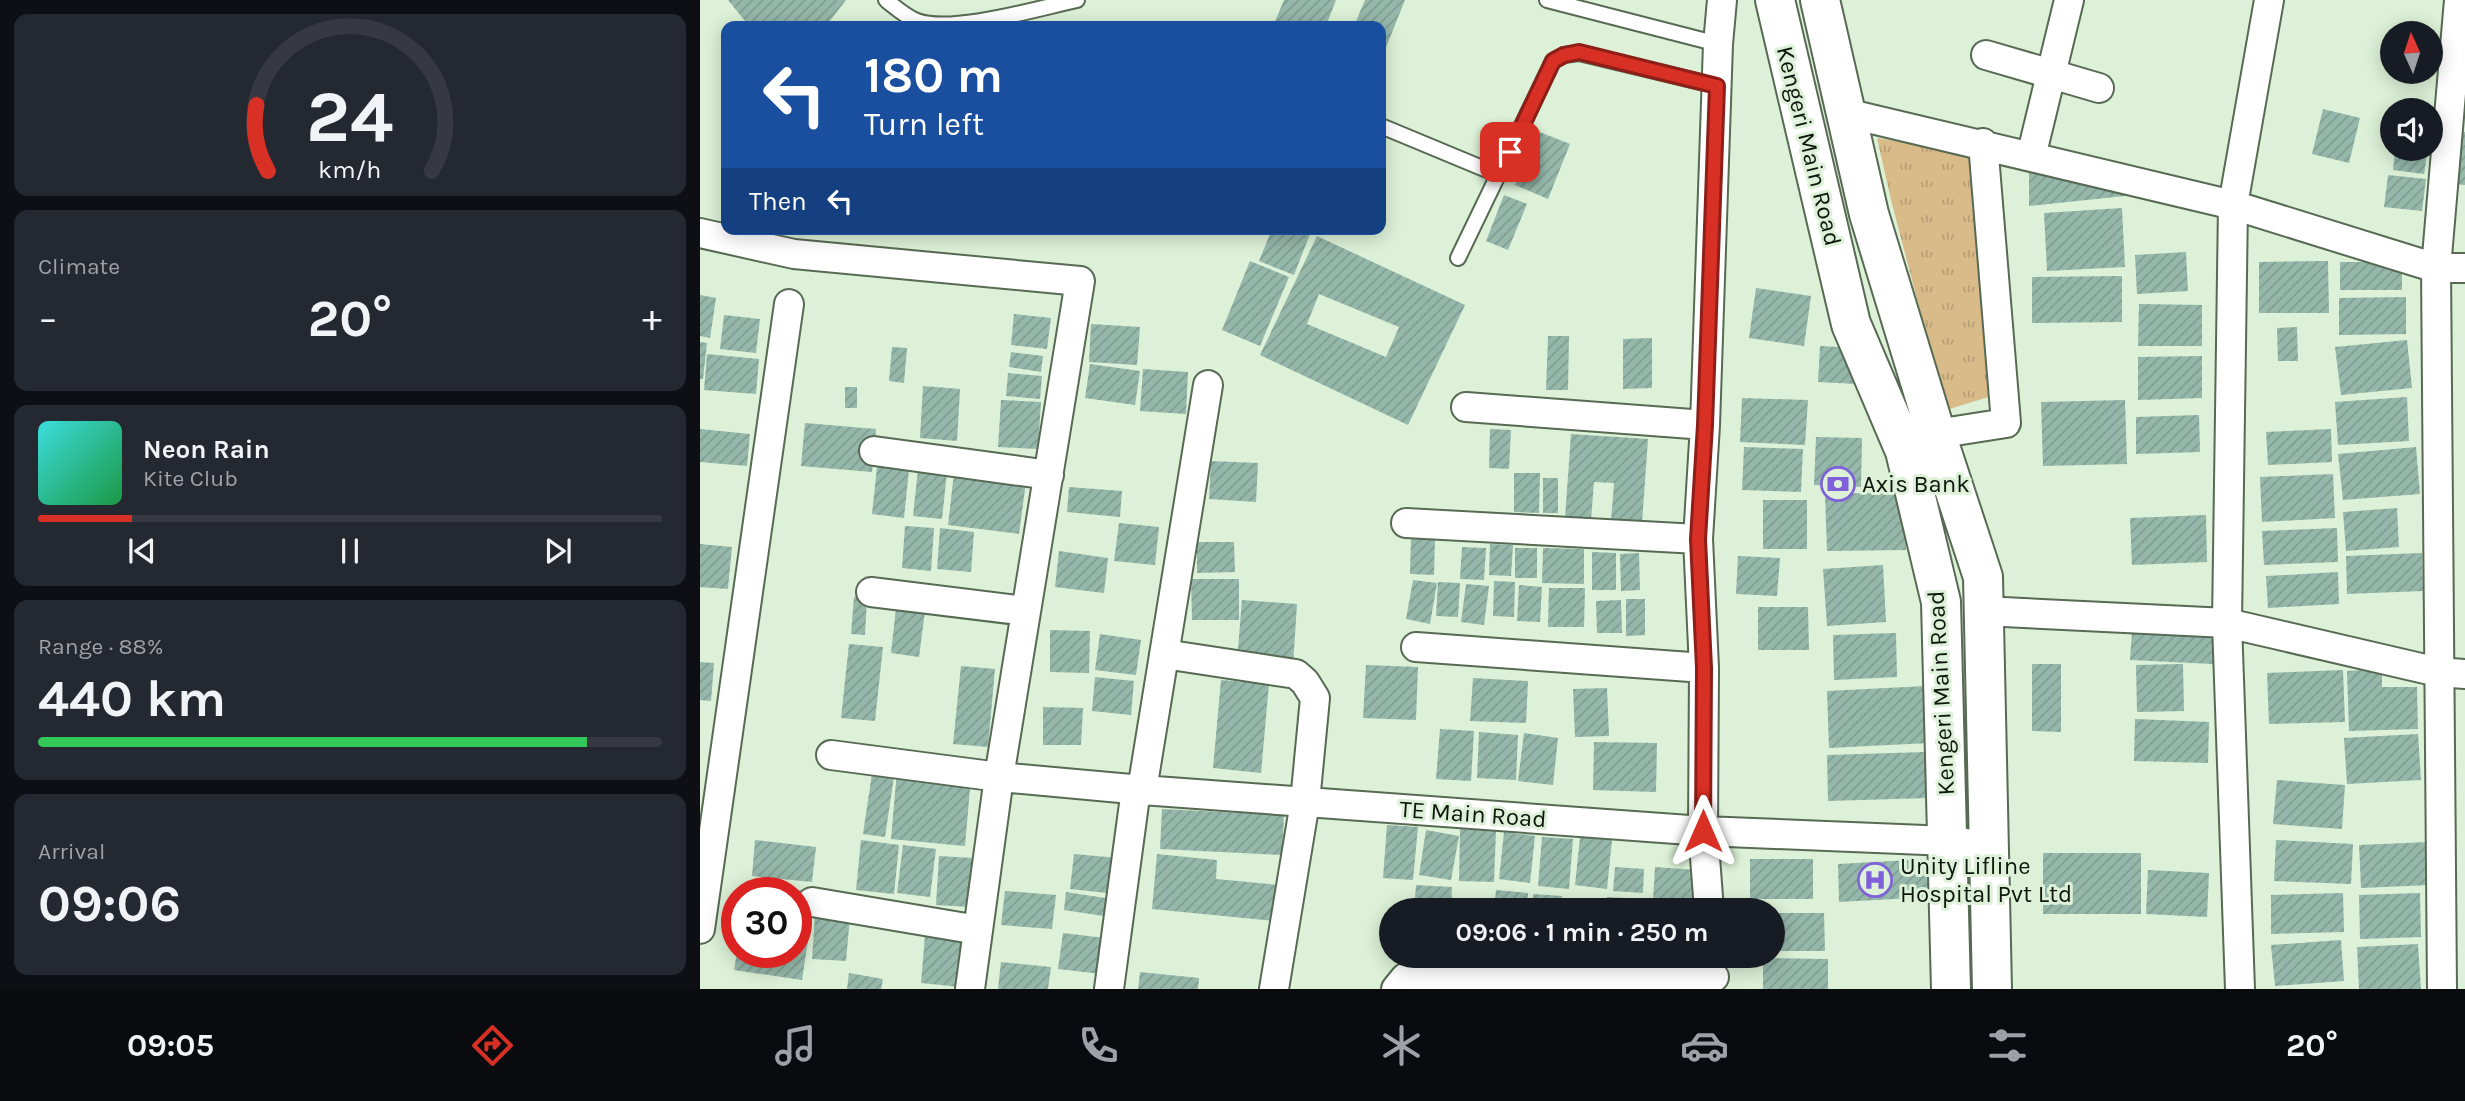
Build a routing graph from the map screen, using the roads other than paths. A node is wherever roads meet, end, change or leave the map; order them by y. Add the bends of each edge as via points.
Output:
1 (886, 0) edge
2 (1077, 0) edge
3 (1547, 0) edge
4 (1722, 0) edge
5 (1774, 0) edge
6 (1820, 0) edge
7 (2069, 0) edge
8 (2269, 0) edge
9 (2459, 0) edge
10 (917, 21) edge
11 (964, 21) edge
12 (1718, 44) junction
13 (1986, 55) dead end
14 (2051, 74) junction
15 (1717, 86) junction
16 (2099, 88) dead end
17 (1846, 113) junction
18 (1386, 128) edge
19 (1983, 144) junction
20 (2031, 157) junction
21 (1499, 174) junction
22 (2233, 205) junction
23 (700, 233) edge
24 (1458, 258) dead end
25 (2436, 268) junction
26 (2465, 268) edge
27 (789, 304) dead end
28 (1208, 385) dead end
29 (1466, 407) dead end
30 (1705, 425) junction
31 (1936, 434) junction
32 (873, 451) dead end
33 (1049, 475) junction
34 (1406, 523) dead end
35 (1698, 539) junction
36 (871, 592) dead end
37 (1026, 611) junction
38 (1983, 611) junction
39 (2227, 623) junction
40 (1416, 647) dead end
41 (1164, 654) junction
42 (1704, 668) junction
43 (2451, 673) edge
44 (831, 755) dead end
45 (999, 777) junction
46 (1139, 790) junction
47 (1305, 802) junction
48 (1703, 831) junction
49 (1949, 841) junction
50 (1988, 846) junction
51 (1708, 898) edge
52 (812, 902) dead end
53 (700, 929) edge
54 (978, 930) junction
55 (1713, 974) edge
56 (1506, 983) edge
57 (970, 989) edge
58 (1109, 989) edge
59 (1274, 989) edge
60 (1395, 989) edge
61 (1951, 989) edge
62 (1992, 989) edge
63 (2240, 989) edge
64 (2442, 989) edge

1 - 10 lane
2 - 11 lane via 1013,16
3 - 12 lane
4 - 12 street
5 - 49 main road, Kengeri Main Road via 1851,324 1905,451 1941,602
6 - 17 main road, Kengeri Main Road
7 - 14 street
8 - 22 street
9 - 25 street
12 - 15 street
13 - 14 street
14 - 16 street
14 - 20 street
15 - 21 lane via 1579,52 1564,55 1553,61
15 - 30 street
17 - 19 street
17 - 31 main road, Kengeri Main Road via 1869,214
18 - 21 lane
19 - 20 street
19 - 31 street via 2006,423
20 - 22 street
21 - 24 lane
22 - 25 street
22 - 39 street
23 - 33 street via 794,254 1080,281
25 - 26 street
25 - 43 street
27 - 53 street
28 - 41 street
29 - 30 street
30 - 35 street
31 - 38 main road, Kengeri Main Road via 1983,577
32 - 33 street
33 - 37 street
34 - 35 street
35 - 42 street
36 - 37 street
37 - 45 street
38 - 39 street
38 - 50 main road, Kengeri Main Road
39 - 43 street
39 - 63 street
40 - 42 street
41 - 46 street
41 - 47 street via 1296,674 1305,681 1315,698
42 - 48 street
43 - 64 street
44 - 45 street, TE Main Road
45 - 46 street, TE Main Road
45 - 54 street
46 - 47 street, TE Main Road
46 - 58 street
47 - 48 street, TE Main Road
47 - 59 street
48 - 49 street, TE Main Road
48 - 51 street
49 - 50 street, TE Main Road
49 - 61 main road, Kengeri Main Road
50 - 62 main road, Kengeri Main Road
52 - 54 street
54 - 57 street
55 - 56 street
56 - 60 street via 1405,978

